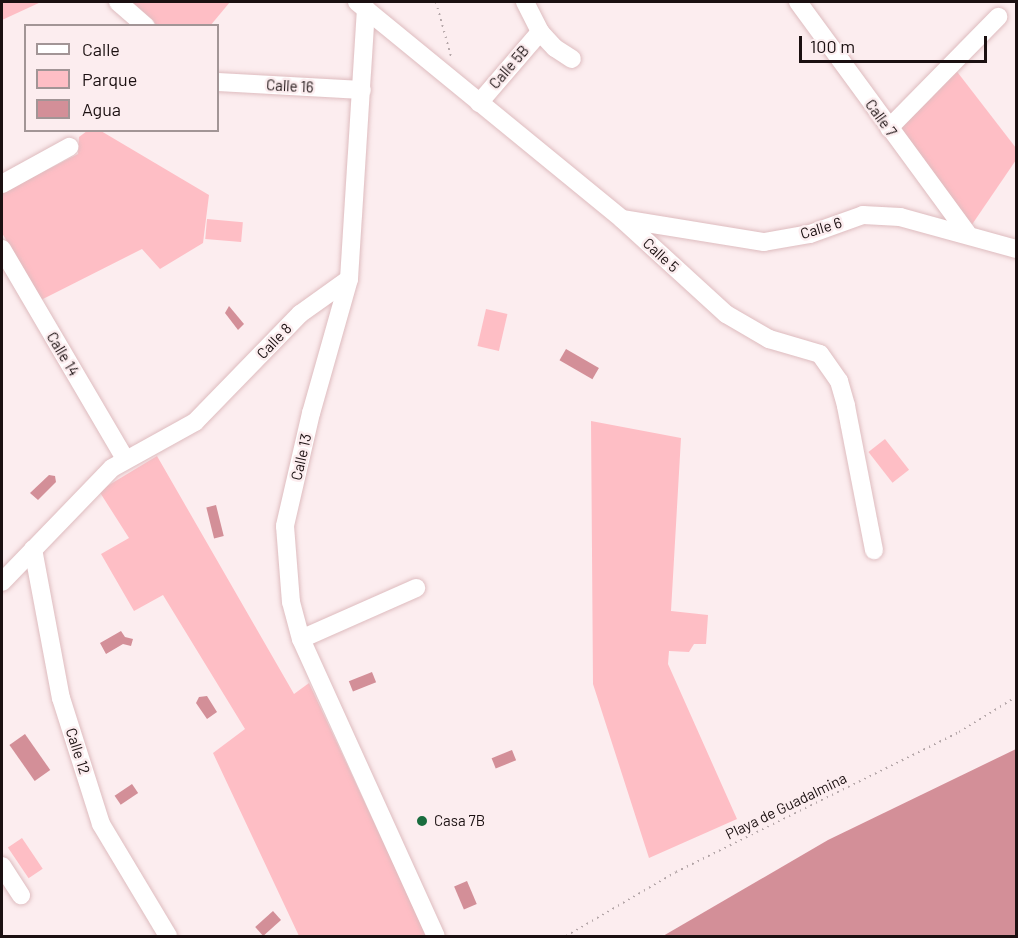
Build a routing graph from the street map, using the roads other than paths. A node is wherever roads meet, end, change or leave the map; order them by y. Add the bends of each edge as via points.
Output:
1 (118, 2) edge
2 (525, 2) edge
3 (798, 2) edge
4 (362, 5) edge
5 (998, 17) dead end
6 (144, 24) edge
7 (540, 32) junction
8 (572, 59) dead end
9 (219, 82) edge
10 (362, 90) junction
11 (479, 103) junction
12 (889, 128) junction
13 (69, 147) dead end
14 (2, 184) edge
15 (622, 219) junction
16 (967, 233) junction
17 (2, 249) edge
18 (1017, 249) edge
19 (349, 279) junction
20 (125, 459) junction
21 (33, 549) junction
22 (874, 550) dead end
23 (2, 582) edge
24 (416, 588) dead end
25 (301, 639) junction
26 (2, 866) edge
27 (21, 895) dead end
28 (168, 936) edge
29 (436, 936) edge

1 - 6 street
2 - 7 street, Calle 5B
3 - 12 street, Calle 7
4 - 10 street
4 - 11 street, Calle 5
5 - 12 street
7 - 8 street, Calle 5B
7 - 11 street, Calle 5B
9 - 10 street, Calle 16
10 - 19 street
11 - 15 street, Calle 5
12 - 16 street, Calle 7
13 - 14 street
15 - 16 street, Calle 6 via 764,242 810,234 862,215 900,217
15 - 22 street, Calle 5 via 726,314 769,339 820,354 839,381 846,406
16 - 18 street, Calle 6
17 - 20 street, Calle 14
19 - 20 street, Calle 8 via 300,314 195,422
19 - 25 street, Calle 13 via 311,413 285,526 291,602
20 - 21 street, Calle 8
21 - 23 street, Calle 8
21 - 28 street, Calle 12 via 61,698 101,824
24 - 25 street
25 - 29 street, Calle 13
26 - 27 street

